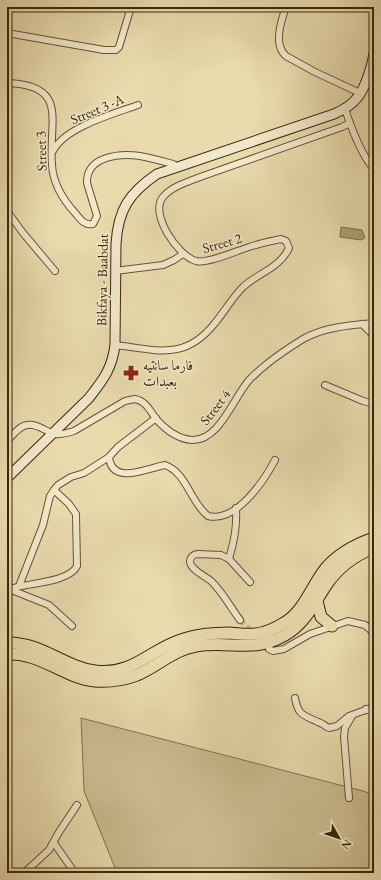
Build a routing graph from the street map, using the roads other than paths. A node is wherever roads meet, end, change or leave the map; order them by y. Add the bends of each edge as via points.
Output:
1 (132, 7) edge
2 (286, 7) edge
3 (7, 33) edge
4 (374, 54) edge
5 (7, 83) edge
6 (360, 94) junction
7 (138, 105) dead end
8 (345, 109) junction
9 (350, 123) junction
10 (51, 154) junction
11 (177, 167) junction
12 (374, 169) edge
13 (7, 211) edge
14 (183, 254) junction
15 (55, 271) dead end
16 (115, 271) junction
17 (374, 323) edge
18 (362, 324) junction
19 (374, 336) edge
20 (115, 346) junction
21 (325, 385) dead end
22 (374, 404) edge
23 (156, 418) junction
24 (54, 434) junction
25 (7, 441) edge
26 (109, 457) junction
27 (275, 460) dead end
28 (7, 478) edge
29 (54, 490) junction
30 (236, 508) junction
31 (374, 538) edge
32 (374, 548) edge
33 (229, 559) junction
34 (250, 582) dead end
35 (19, 586) junction
36 (9, 589) edge
37 (317, 601) junction
38 (240, 620) tunnel mouth
39 (72, 626) dead end
40 (332, 626) junction
41 (374, 633) edge
42 (7, 643) edge
43 (269, 649) dead end
44 (7, 654) edge
45 (295, 698) dead end
46 (374, 707) edge
47 (366, 710) junction
48 (374, 713) edge
49 (352, 714) junction
50 (349, 798) dead end
51 (77, 805) dead end
52 (54, 843) junction
53 (24, 873) edge
54 (75, 873) edge

1 - 3 street via 116,50
2 - 6 street via 279,44 282,52
4 - 6 main road, Bikfaya - Baabdat
5 - 10 street, Street 3 via 31,86 48,97 52,112
6 - 8 main road, Bikfaya - Baabdat
7 - 10 street, Street 3 -A via 74,130 56,144
8 - 9 street
8 - 11 main road, Bikfaya - Baabdat
9 - 12 street via 361,149
9 - 14 street, Street 2 via 203,176 168,192 160,203 160,217 165,229
10 - 11 street, Street 3 via 53,175 61,193 82,221 90,225 95,222 97,216 87,178 90,168 100,160 108,157 138,156
11 - 16 main road, Bikfaya - Baabdat via 148,180 133,194 122,210 117,229
13 - 15 street
14 - 16 street via 163,265
14 - 20 street, Street 2 via 204,262 281,239 286,241 289,248 281,261 243,287 211,327 192,344 178,350
16 - 20 main road, Bikfaya - Baabdat
17 - 18 street, Street 4
18 - 19 street
18 - 23 street, Street 4 via 315,334 267,364 249,380 220,424 203,438 192,440 178,436
20 - 24 main road, Bikfaya - Baabdat via 110,368 102,381
21 - 22 street via 363,402
23 - 24 street, Street 4 via 143,403 130,399 74,431
23 - 26 street
24 - 25 street via 28,425
24 - 28 main road, Bikfaya - Baabdat
26 - 29 street via 84,473 71,477
26 - 30 street via 109,463 123,474 165,465 174,469 208,516 219,516
27 - 30 street via 256,491
29 - 35 street
29 - 35 street via 76,514 77,566 72,573 51,581
30 - 33 street via 235,538
31 - 42 highway via 362,542 335,559 287,622 256,634 215,633 183,639 165,646 133,666 104,672 84,669 30,646
32 - 37 highway via 342,567
33 - 34 street
33 - 38 street via 221,555 194,554 190,562 212,582
35 - 36 street
36 - 39 street via 48,605
37 - 40 highway via 322,617
37 - 44 highway via 299,625 279,638 258,645 189,648 125,679 83,679 37,658
40 - 41 street via 353,621 365,625
40 - 43 street via 310,634 284,649
45 - 49 street via 302,714 325,727 334,728
46 - 47 street
47 - 48 street
47 - 49 street
49 - 50 street via 345,728 344,737
51 - 52 street
52 - 53 street
52 - 54 street

